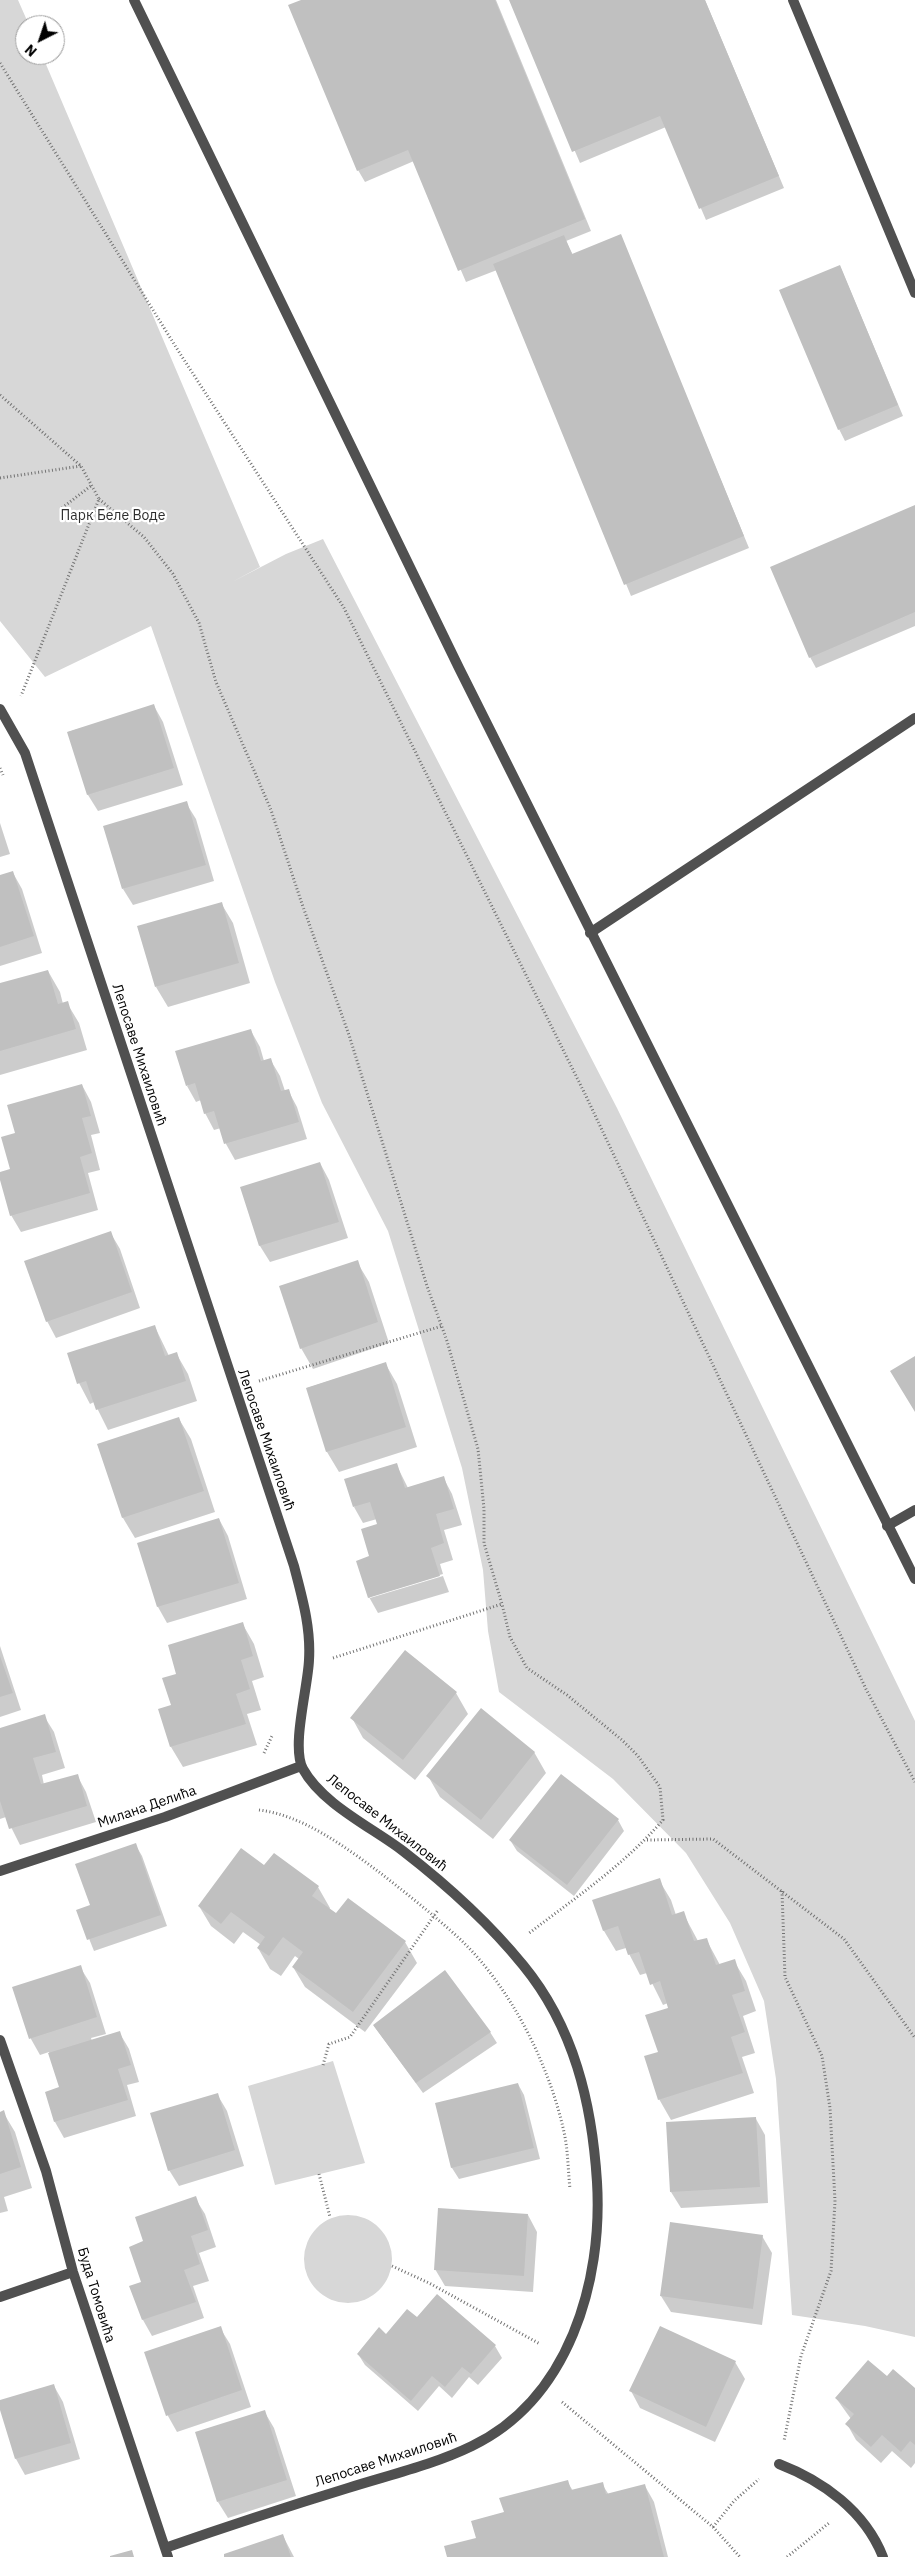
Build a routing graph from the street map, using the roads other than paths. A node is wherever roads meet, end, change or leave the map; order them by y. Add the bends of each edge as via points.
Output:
1 (134, 0) edge
2 (793, 0) edge
3 (915, 293) edge
4 (0, 709) edge
5 (915, 718) edge
6 (590, 933) junction
7 (915, 1510) edge
8 (887, 1526) junction
9 (915, 1580) edge
10 (301, 1766) junction
11 (0, 1871) edge
12 (0, 2040) edge
13 (73, 2272) junction
14 (0, 2297) edge
15 (779, 2464) road end
16 (166, 2553) edge
17 (883, 2557) edge

1 - 6 street
2 - 3 street
4 - 10 street, Лепосаве Михаиловић via 24,753 294,1566 307,1616 309,1660 298,1742
5 - 6 street
6 - 8 street
7 - 8 street
8 - 9 street
10 - 11 street, Милана Делића via 165,1817
10 - 16 street, Лепосаве Михаиловић via 331,1800 402,1850 486,1922 524,1966 563,2028 580,2074 591,2118 598,2208 591,2270 576,2330 563,2358 543,2388 509,2422 473,2446
12 - 13 street, Буда Томовића via 46,2171
13 - 14 street
13 - 16 street, Буда Томовића
15 - 17 street via 800,2472 848,2505

